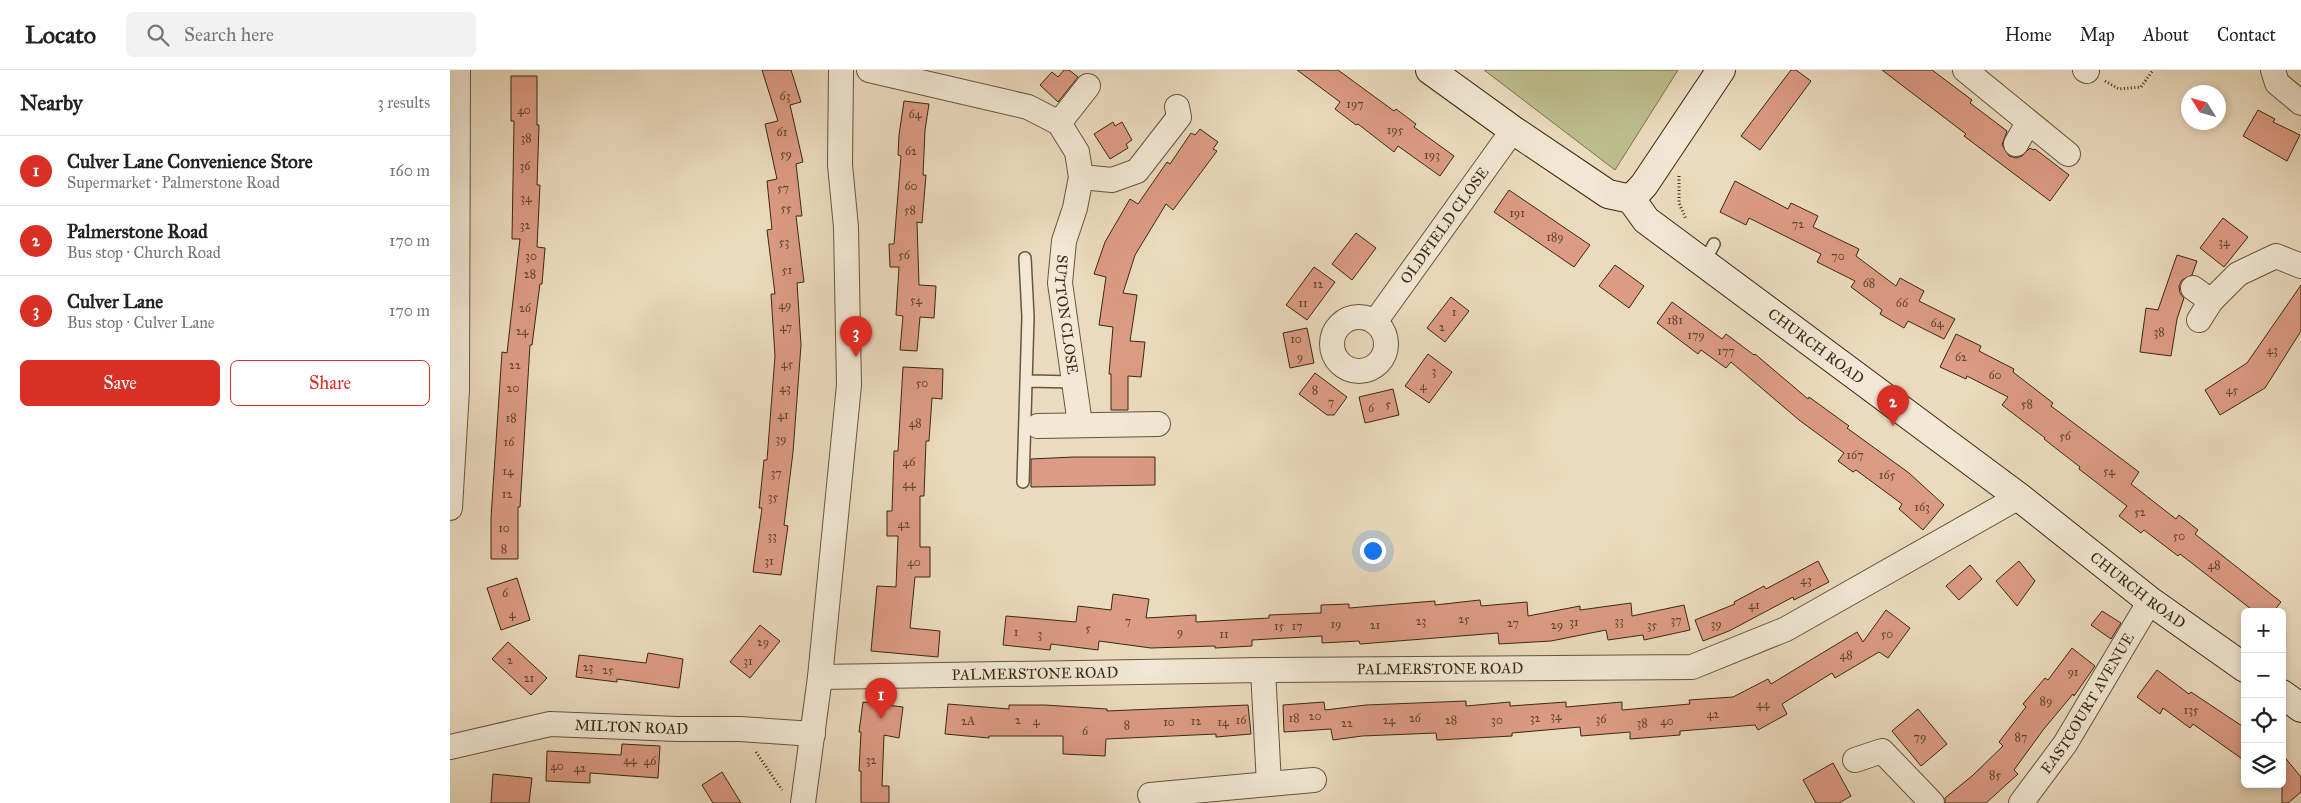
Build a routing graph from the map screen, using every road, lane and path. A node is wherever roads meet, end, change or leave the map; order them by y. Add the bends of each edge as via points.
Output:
1 (458, 70) edge
2 (841, 70) edge
3 (869, 70) edge
4 (1430, 70) edge
5 (1721, 70) edge
6 (1965, 70) edge
7 (2153, 70) edge
8 (2273, 70) edge
9 (2086, 71) edge
10 (1088, 86) dead end
11 (2301, 103) edge
12 (1177, 107) dead end
13 (1059, 123) junction
14 (2028, 123) junction
15 (1513, 130) junction
16 (2016, 144) dead end
17 (2068, 154) dead end
18 (1081, 177) junction
19 (1678, 188) dead end
20 (1631, 199) junction
21 (1709, 254) junction
22 (1025, 258) dead end
23 (2301, 266) edge
24 (2201, 303) dead end
25 (1375, 322) dead end
26 (1028, 381) junction
27 (1075, 382) junction
28 (454, 390) edge
29 (1080, 424) junction
30 (1158, 424) dead end
31 (1038, 426) dead end
32 (1023, 482) dead end
33 (2019, 497) junction
34 (450, 508) edge
35 (2150, 601) junction
36 (2241, 665) edge
37 (1263, 670) junction
38 (820, 677) junction
39 (2286, 697) edge
40 (2301, 708) edge
41 (740, 729) junction
42 (813, 734) junction
43 (450, 747) edge
44 (1855, 760) dead end
45 (1314, 780) dead end
46 (1269, 784) junction
47 (1150, 795) dead end
48 (795, 799) edge
49 (1932, 803) edge
50 (2021, 803) edge

1 - 28 street
2 - 38 street via 840,165 846,227 849,385
3 - 13 street via 1028,107
4 - 15 main road
5 - 20 main road via 1644,185
6 - 14 street
7 - 9 path via 2141,87 2119,89
8 - 11 street via 2277,83
10 - 13 street
12 - 18 street via 1179,117 1138,171 1112,180
13 - 18 street, SUTTON CLOSE via 1077,152
14 - 16 street
14 - 17 street
15 - 20 main road via 1608,194
15 - 25 street, OLDFIELD CLOSE
18 - 27 street, SUTTON CLOSE via 1064,241 1060,283
19 - 21 path via 1679,203 1690,227
20 - 21 main road, CHURCH ROAD via 1646,220
21 - 33 main road, CHURCH ROAD
22 - 26 lane
23 - 24 street via 2276,256 2238,274
26 - 27 lane
26 - 32 lane
27 - 29 street, SUTTON CLOSE
28 - 34 street
29 - 30 street
29 - 31 street
33 - 35 main road, CHURCH ROAD
33 - 37 street, PALMERSTONE ROAD via 1786,629 1692,667
35 - 36 main road, CHURCH ROAD
35 - 50 street, EASTCOURT AVENUE via 2065,744
37 - 38 street, PALMERSTONE ROAD
37 - 46 street
38 - 42 street
39 - 40 main road
41 - 42 street, MILTON ROAD
41 - 43 street, MILTON ROAD via 550,724
41 - 48 path
42 - 48 street
44 - 49 street via 1882,751
45 - 46 street
46 - 47 street

